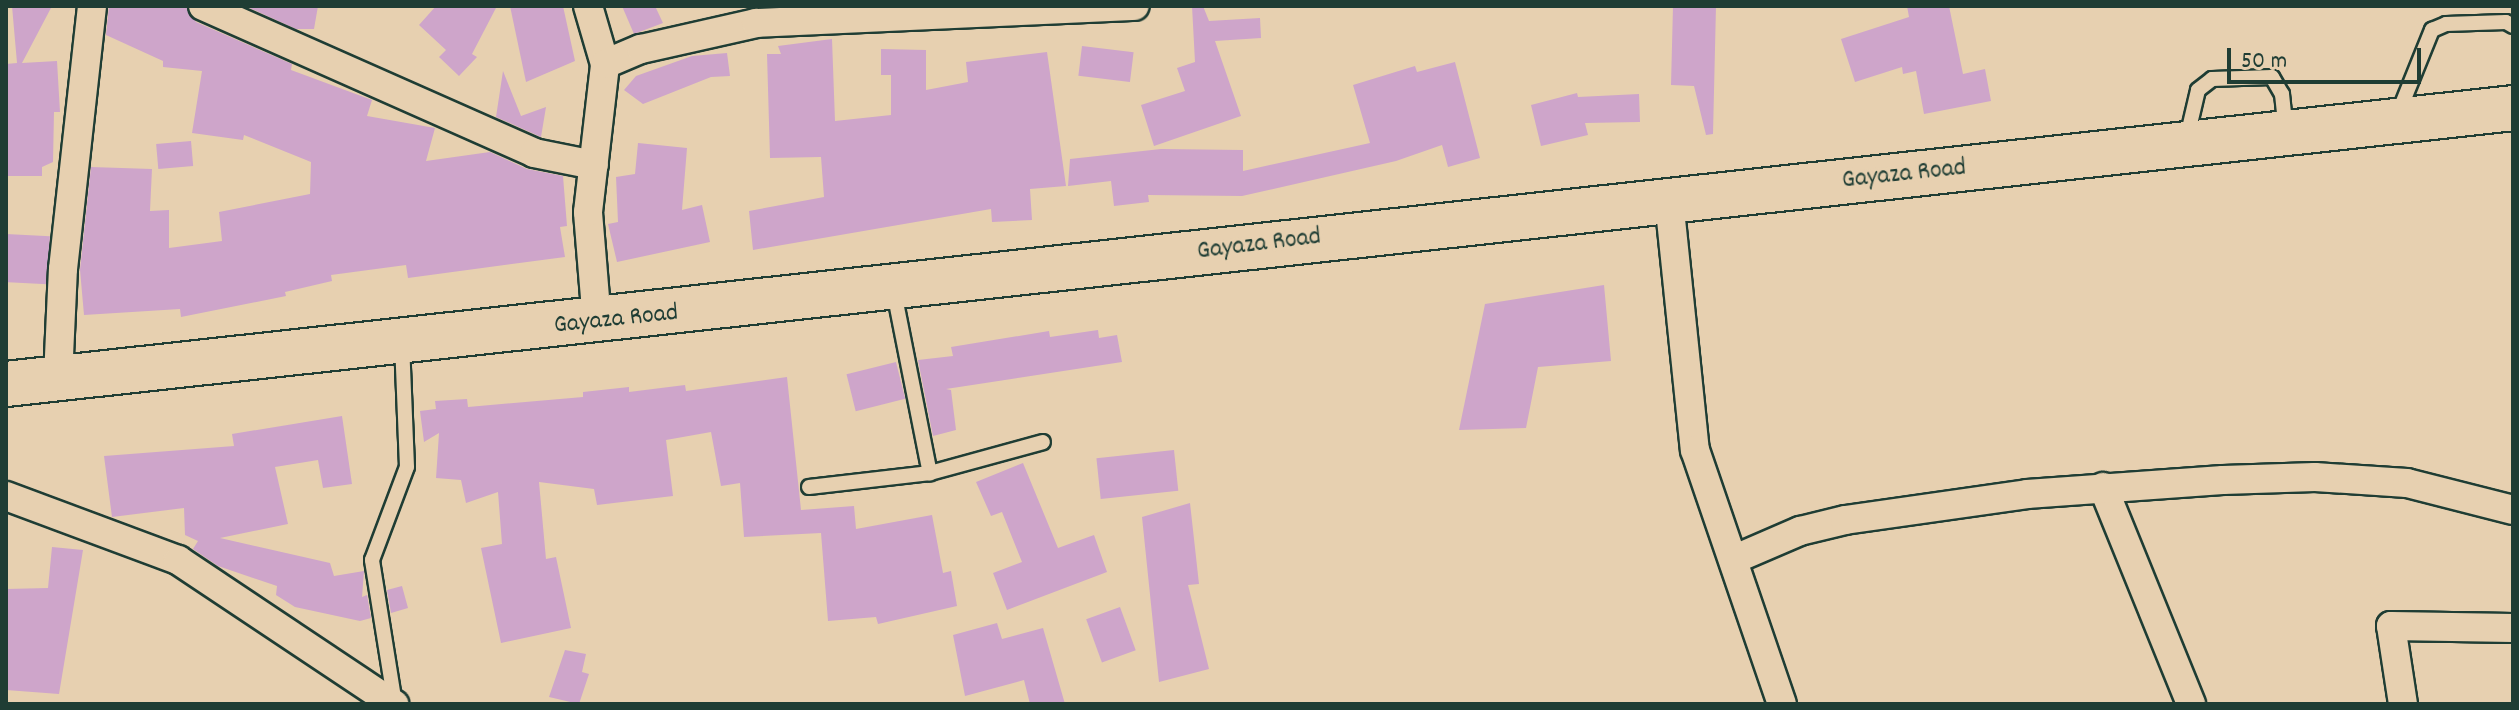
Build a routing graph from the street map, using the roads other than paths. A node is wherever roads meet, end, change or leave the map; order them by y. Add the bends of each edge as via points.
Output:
1 (92, 6) edge
2 (203, 6) edge
3 (588, 6) edge
4 (1135, 6) edge
5 (983, 11) edge
6 (2513, 26) edge
7 (605, 64) junction
8 (2513, 108) edge
9 (2395, 122) junction
10 (2286, 134) junction
11 (2185, 145) junction
12 (594, 165) junction
13 (1669, 200) junction
14 (894, 288) junction
15 (597, 322) junction
16 (402, 343) junction
17 (58, 378) junction
18 (6, 384) edge
19 (1043, 442) dead end
20 (930, 473) junction
21 (809, 487) dead end
22 (2103, 487) junction
23 (6, 496) edge
24 (2513, 510) edge
25 (1735, 559) junction
26 (2513, 628) edge
27 (394, 704) edge
28 (1782, 704) edge
29 (2191, 704) edge
30 (2403, 704) edge

1 - 17 street via 63,269
2 - 12 street via 534,153
3 - 7 street
4 - 5 street
5 - 7 street via 756,23 641,49
6 - 9 lane via 2446,24 2432,30
7 - 12 street
8 - 9 main road, Gayaza Road
9 - 10 main road, Gayaza Road
10 - 11 main road, Gayaza Road
10 - 11 lane via 2282,94 2272,77 2212,79 2198,90
11 - 13 main road, Gayaza Road
12 - 15 street via 588,212
13 - 14 main road, Gayaza Road
13 - 25 street via 1687,413
14 - 15 main road, Gayaza Road
14 - 20 lane
15 - 16 main road, Gayaza Road
16 - 17 main road, Gayaza Road
16 - 27 lane via 407,467 372,560
17 - 18 main road, Gayaza Road
19 - 20 lane
20 - 21 lane
22 - 24 street via 2315,477 2407,483
22 - 25 street via 1845,520 1800,531
22 - 29 street
23 - 27 street via 178,560
25 - 28 street
26 - 30 street via 2391,626

